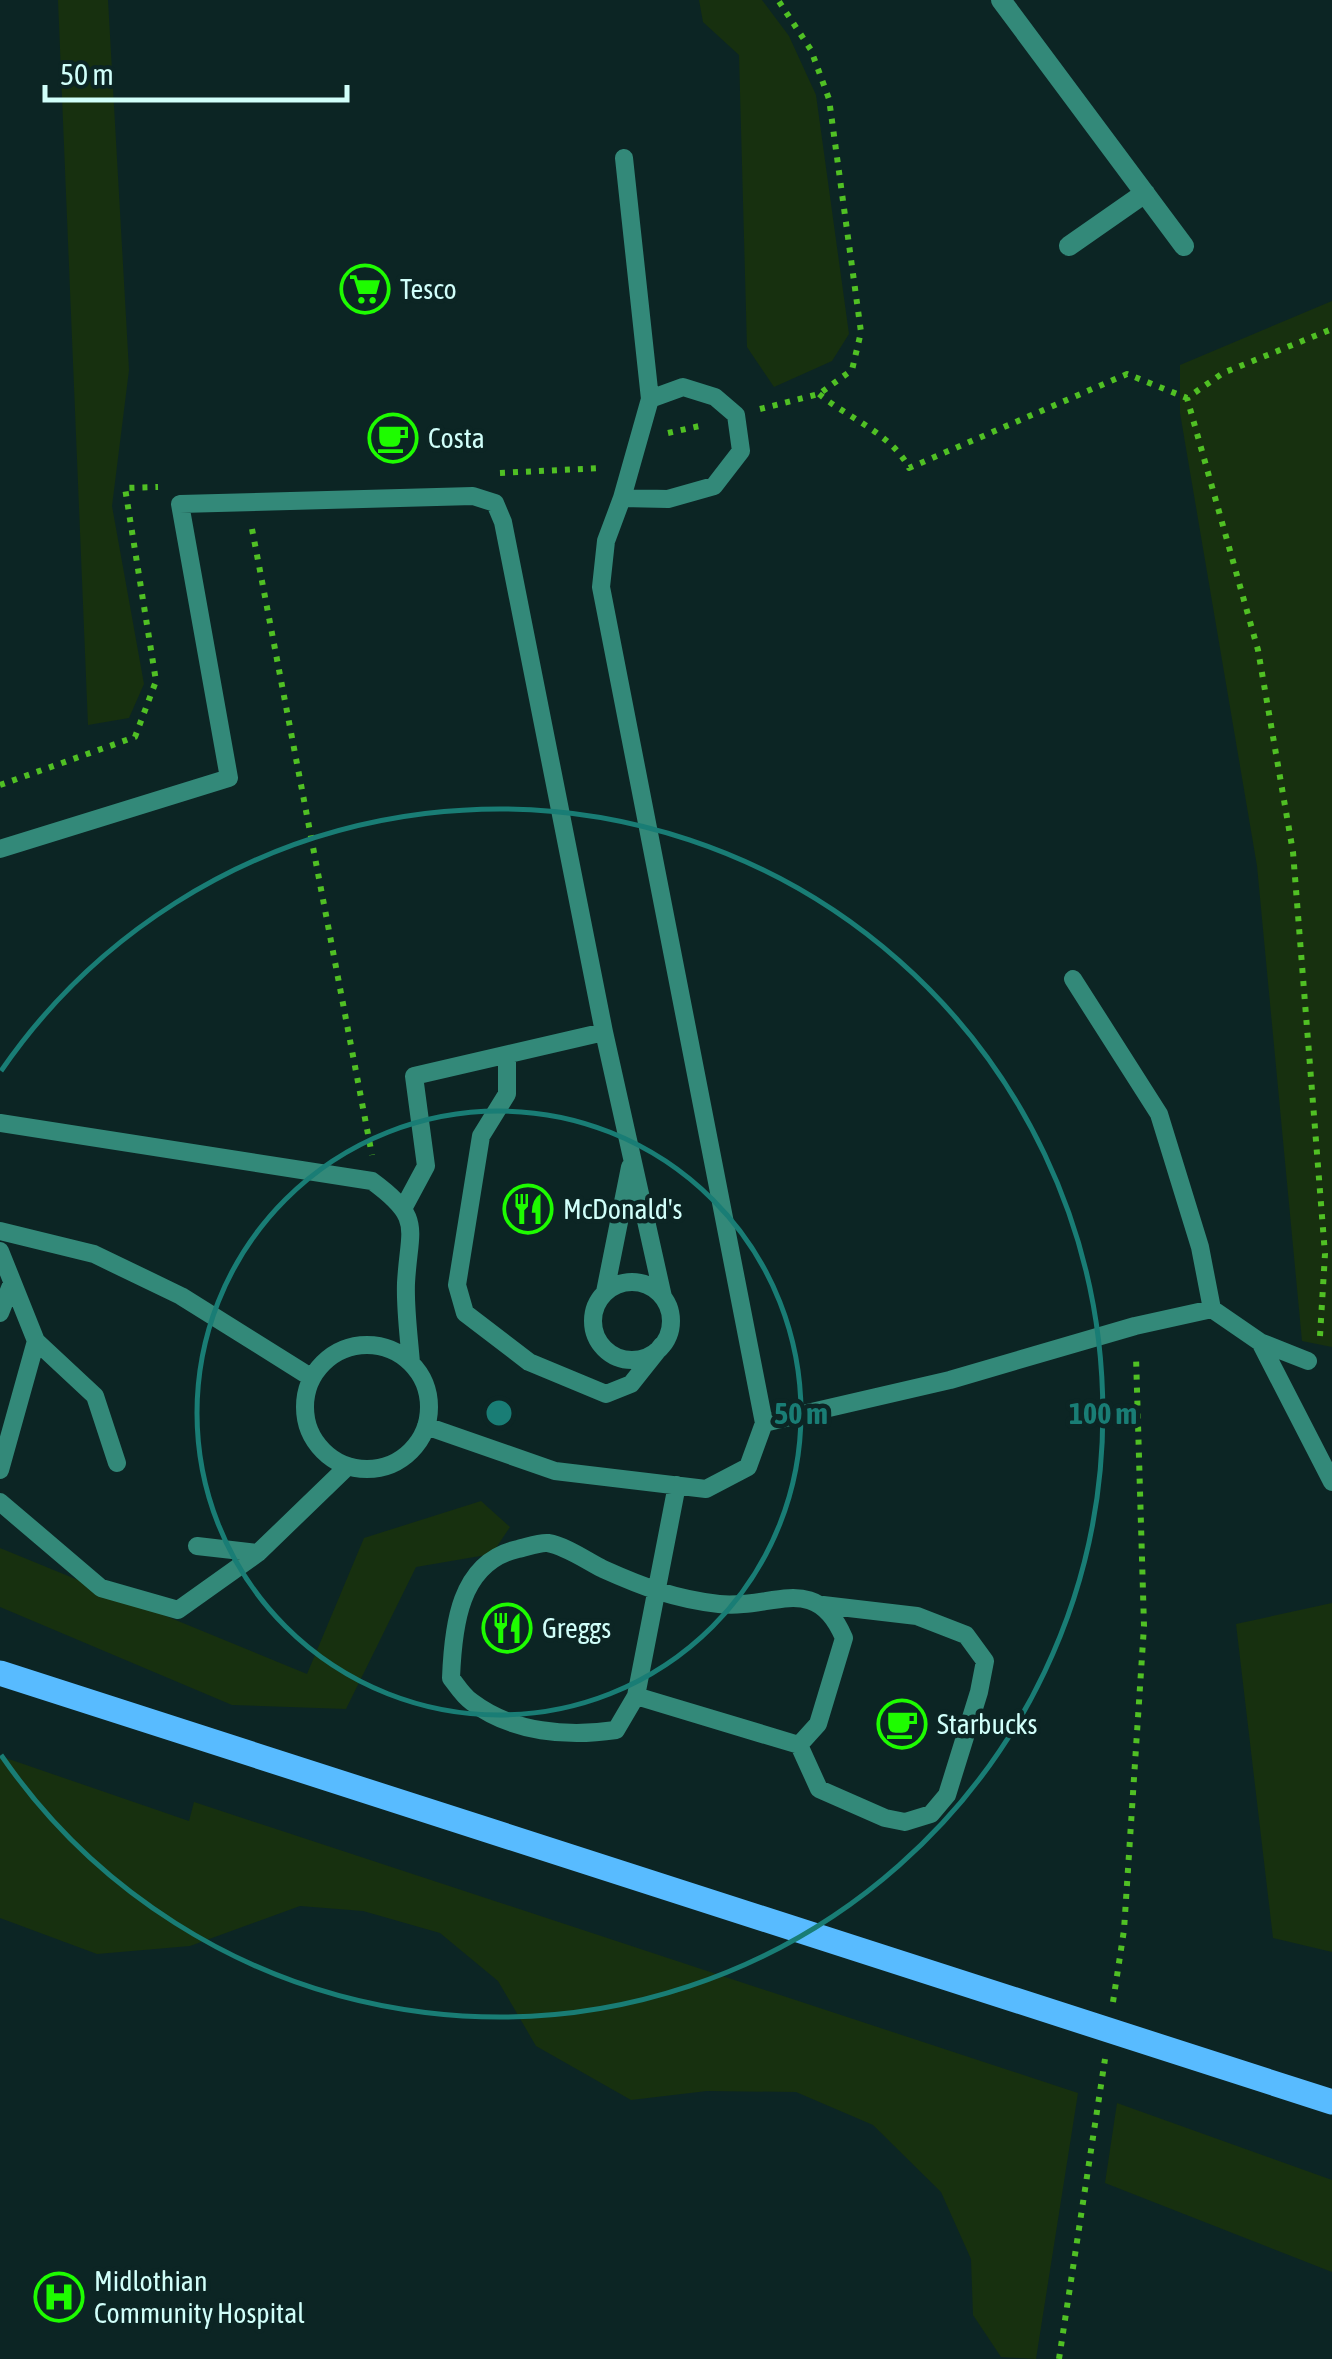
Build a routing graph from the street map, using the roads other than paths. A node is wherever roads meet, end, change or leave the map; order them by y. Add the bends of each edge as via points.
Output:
1 (1001, 0) edge
2 (624, 158) dead end
3 (1145, 194) junction
4 (1069, 246) dead end
5 (1184, 246) dead end
6 (650, 399) junction
7 (622, 498) junction
8 (0, 850) edge
9 (1073, 979) dead end
10 (604, 1032) junction
11 (506, 1056) junction
12 (0, 1123) edge
13 (632, 1157) junction
14 (404, 1207) junction
15 (0, 1231) edge
16 (0, 1251) edge
17 (12, 1283) junction
18 (606, 1292) junction
19 (663, 1297) junction
20 (1212, 1309) junction
21 (0, 1312) edge
22 (36, 1341) junction
23 (1260, 1342) junction
24 (662, 1345) junction
25 (1308, 1361) road end
26 (411, 1362) junction
27 (312, 1378) junction
28 (764, 1423) junction
29 (426, 1426) junction
30 (117, 1463) dead end
31 (348, 1466) junction
32 (0, 1470) edge
33 (1332, 1482) edge
34 (677, 1485) junction
35 (0, 1502) edge
36 (197, 1546) dead end
37 (258, 1553) junction
38 (656, 1593) junction
39 (823, 1605) junction
40 (0, 1673) edge
41 (636, 1696) junction
42 (798, 1745) junction
43 (1332, 2102) edge

1 - 3 street
2 - 6 lane
3 - 4 street
3 - 5 street
6 - 7 lane
6 - 7 lane via 684,387 715,396 736,415 742,452 714,486 668,498
7 - 28 lane via 606,541 602,587
8 - 10 lane via 229,778 180,504 473,496 495,502
9 - 20 lane via 1158,1114
10 - 11 lane
10 - 13 lane
11 - 14 lane via 414,1076 426,1166
11 - 24 lane via 507,1094 482,1136 457,1284 465,1313 529,1362 606,1394 631,1384
12 - 14 lane via 372,1181
13 - 18 lane
13 - 19 lane
14 - 26 lane via 412,1229 406,1285
15 - 27 lane via 94,1254 181,1296
16 - 17 lane
17 - 21 lane
17 - 22 lane
18 - 19 lane via 641,1283
18 - 24 lane via 593,1328 606,1350 642,1359
19 - 24 lane via 671,1321
20 - 23 lane
20 - 28 lane
22 - 30 lane via 95,1396
22 - 32 lane
23 - 25 lane
23 - 33 lane
26 - 27 lane via 395,1351 357,1345 323,1362
26 - 29 lane via 427,1392
27 - 31 lane via 306,1395 309,1430 318,1446
28 - 34 lane via 748,1467 706,1489
29 - 31 lane via 417,1444 394,1462
29 - 34 lane via 554,1471
31 - 37 lane
34 - 38 lane
35 - 37 lane via 100,1588 178,1610
36 - 37 lane
38 - 39 lane via 724,1604 799,1598
38 - 41 lane
38 - 41 lane via 547,1543 503,1552 474,1573 453,1633 451,1678 471,1702 526,1729 616,1730
39 - 42 lane via 844,1638 818,1724
39 - 42 lane via 917,1616 966,1636 985,1661 947,1796 930,1814 905,1822 886,1818 819,1789
40 - 43 main road
41 - 42 lane

